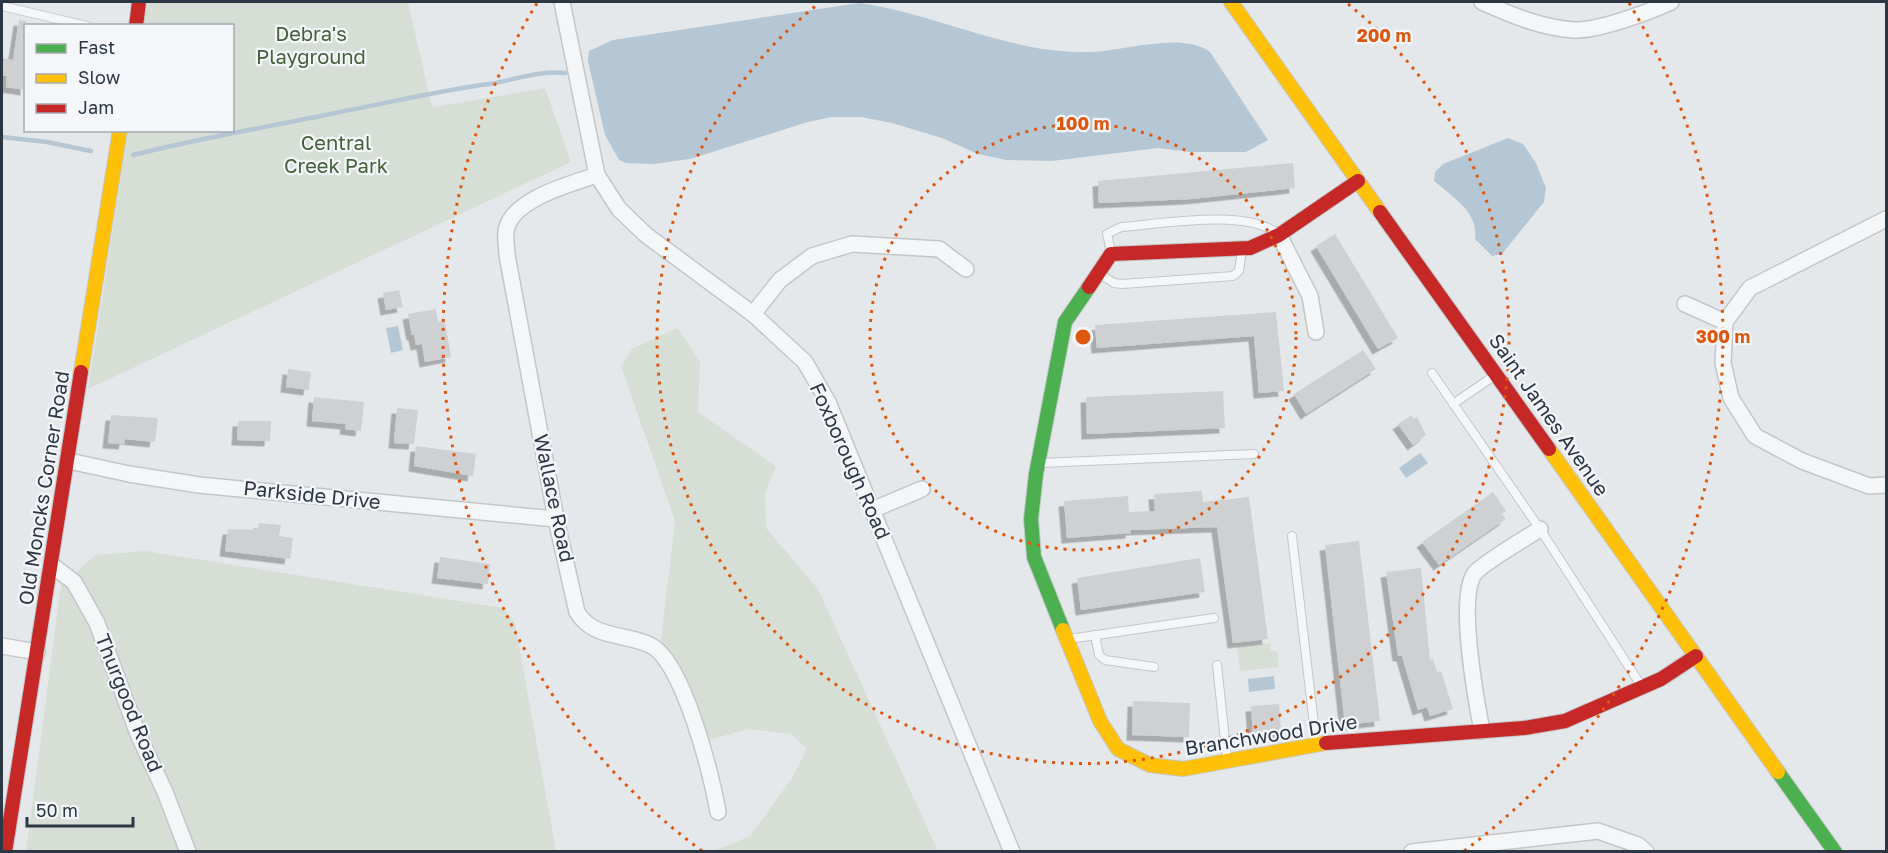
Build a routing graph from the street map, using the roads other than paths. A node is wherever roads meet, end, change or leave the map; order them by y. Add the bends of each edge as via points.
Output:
1 (140, 2) edge
2 (562, 2) edge
3 (1231, 2) edge
4 (1482, 2) edge
5 (1671, 2) edge
6 (2, 6) edge
7 (78, 24) edge
8 (136, 24) edge
9 (120, 132) edge
10 (597, 175) junction
11 (1358, 181) junction
12 (1887, 219) edge
13 (1279, 235) junction
14 (1242, 248) junction
15 (1111, 254) junction
16 (966, 269) dead end
17 (1099, 274) junction
18 (1685, 304) dead end
19 (753, 314) junction
20 (1725, 322) junction
21 (1316, 332) dead end
22 (1432, 373) dead end
23 (1496, 374) junction
24 (1453, 404) junction
25 (1254, 453) dead end
26 (69, 461) junction
27 (1039, 463) junction
28 (1887, 485) edge
29 (922, 489) dead end
30 (872, 510) junction
31 (556, 519) junction
32 (1540, 529) junction
33 (1292, 536) dead end
34 (52, 566) junction
35 (1214, 618) dead end
36 (1095, 635) junction
37 (1068, 639) junction
38 (2, 646) edge
39 (37, 652) junction
40 (1696, 656) junction
41 (1217, 665) dead end
42 (1154, 667) dead end
43 (1643, 688) junction
44 (1482, 731) junction
45 (1316, 744) junction
46 (1227, 760) junction
47 (718, 812) dead end
48 (5, 852) edge
49 (188, 852) edge
50 (1012, 852) edge
51 (1412, 852) edge
52 (1646, 852) edge
53 (1835, 852) edge

1 - 8 street
2 - 10 street, Foxborough Road
3 - 11 street, Saint James Avenue
4 - 5 street via 1521,19 1576,30 1641,16
6 - 7 lane
9 - 26 street, Old Moncks Corner Road
10 - 19 street, Foxborough Road via 619,209 646,235
10 - 31 street, Wallace Road via 543,195 518,210 506,227 508,262
11 - 13 street
11 - 23 street, Saint James Avenue
12 - 20 street via 1750,288
13 - 14 street
13 - 15 lane via 1269,226 1241,218 1121,227 1107,234
13 - 21 street via 1310,296
14 - 15 street
14 - 17 lane via 1239,271 1233,276 1122,284
15 - 17 street, Branchwood Drive
16 - 19 street via 939,249 852,244 812,256 780,280
17 - 27 street, Branchwood Drive via 1065,322
18 - 20 street
19 - 30 street, Foxborough Road via 805,362 828,402
20 - 28 street via 1723,363 1731,398 1755,436 1802,461 1869,486
22 - 24 lane
23 - 24 lane
23 - 40 street, Saint James Avenue
24 - 32 lane
25 - 27 lane
26 - 31 street, Parkside Drive via 199,484
26 - 34 street, Old Moncks Corner Road
27 - 37 street, Branchwood Drive via 1031,519 1034,557
29 - 30 street
30 - 50 street, Foxborough Road
31 - 47 street, Wallace Road via 584,624 651,645 667,658 710,766
32 - 43 lane
32 - 44 street via 1475,572 1469,588 1469,642
33 - 45 lane
34 - 39 street, Old Moncks Corner Road
34 - 49 street, Thurgood Road via 74,582 97,623
35 - 36 lane
36 - 37 lane
36 - 42 lane via 1099,655 1104,660
37 - 46 street, Branchwood Drive via 1100,721 1118,749 1150,765 1183,769
38 - 39 street
39 - 48 street, Old Moncks Corner Road
40 - 43 street, Branchwood Drive
40 - 53 street, Saint James Avenue
41 - 46 lane
43 - 44 street, Branchwood Drive via 1565,721
44 - 45 street, Branchwood Drive
45 - 46 street, Branchwood Drive
51 - 52 street via 1598,831 1638,845

